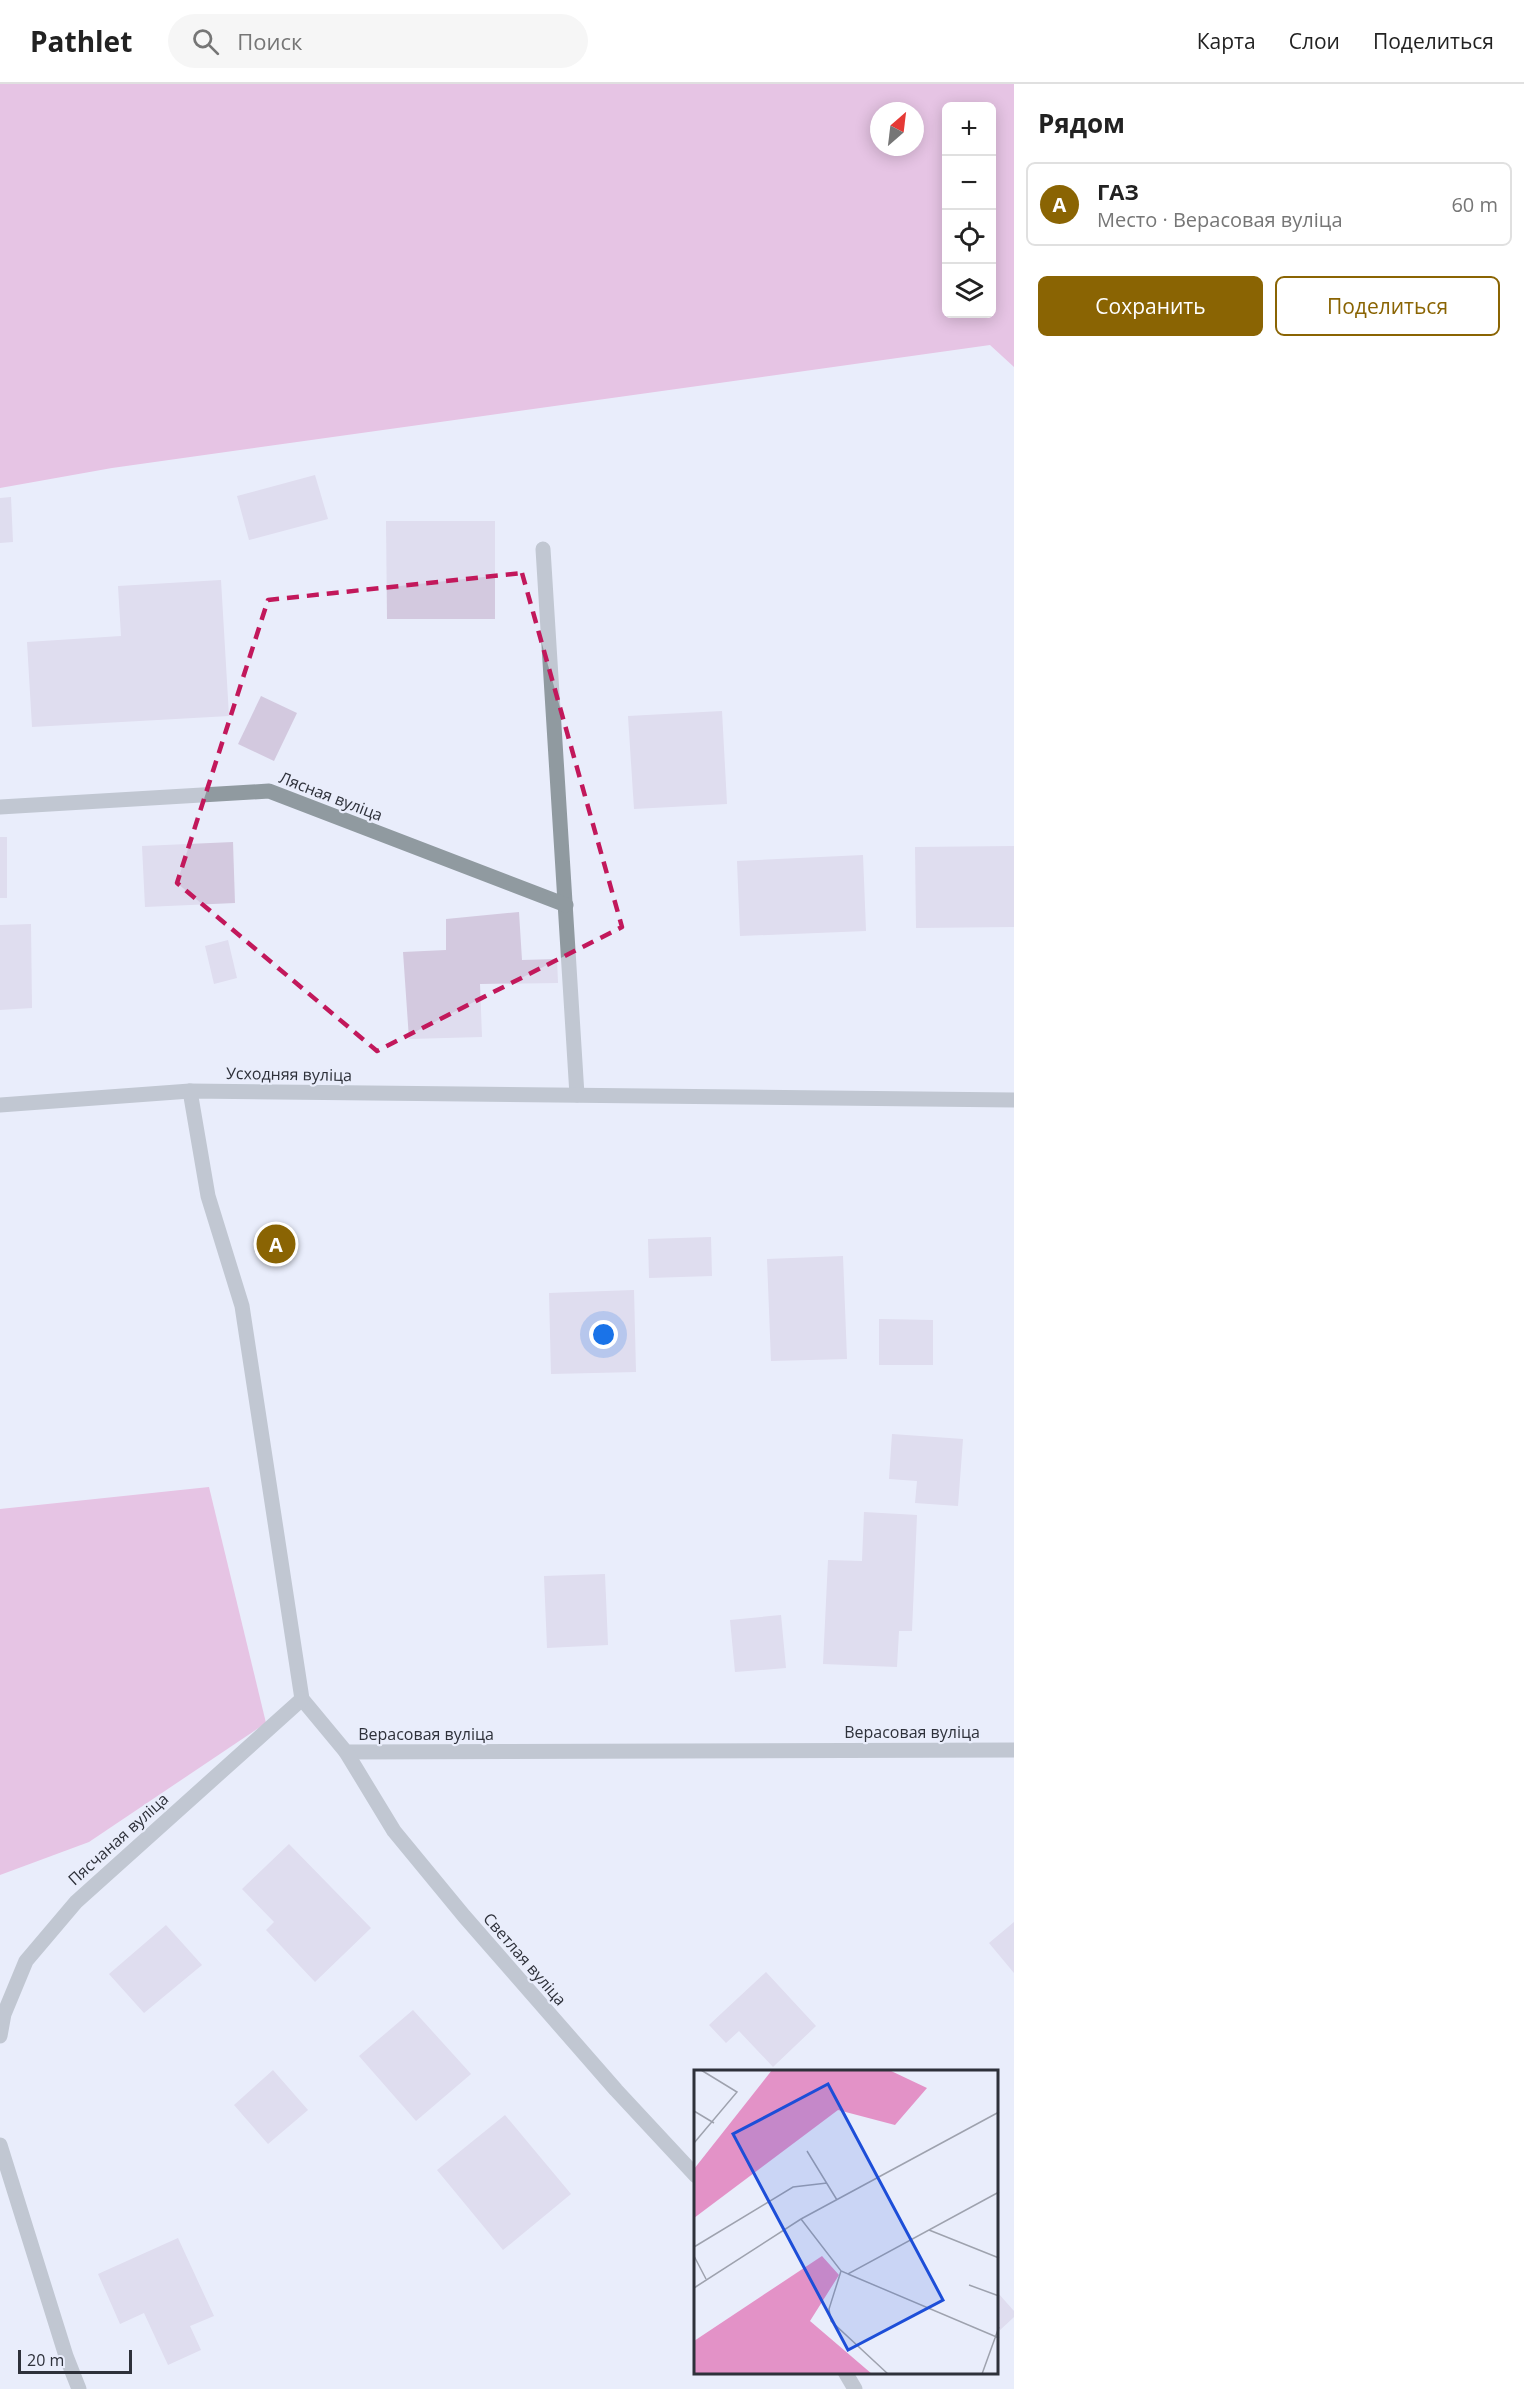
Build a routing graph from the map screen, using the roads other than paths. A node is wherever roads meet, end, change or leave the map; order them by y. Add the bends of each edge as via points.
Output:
1 (543, 549) dead end
2 (0, 807) edge
3 (566, 905) junction
4 (190, 1091) junction
5 (578, 1095) junction
6 (1014, 1100) edge
7 (0, 1105) edge
8 (302, 1699) junction
9 (1014, 1750) edge
10 (346, 1752) junction
11 (0, 2036) edge
12 (0, 2145) edge
13 (694, 2174) edge
14 (846, 2374) edge
15 (79, 2389) edge
16 (855, 2389) edge

1 - 3 street
2 - 3 street, Лясная вуліца via 269,791
3 - 5 street
4 - 5 street, Усходняя вуліца
4 - 7 street, Усходняя вуліца
4 - 8 street via 208,1196 242,1306
5 - 6 street, Усходняя вуліца
8 - 10 street, Верасовая вуліца
8 - 11 street, Пясчаная вуліца via 76,1902 26,1961 4,2014
9 - 10 street, Верасовая вуліца
10 - 13 street, Светлая вуліца via 394,1832 464,1917
12 - 15 street
14 - 16 street

